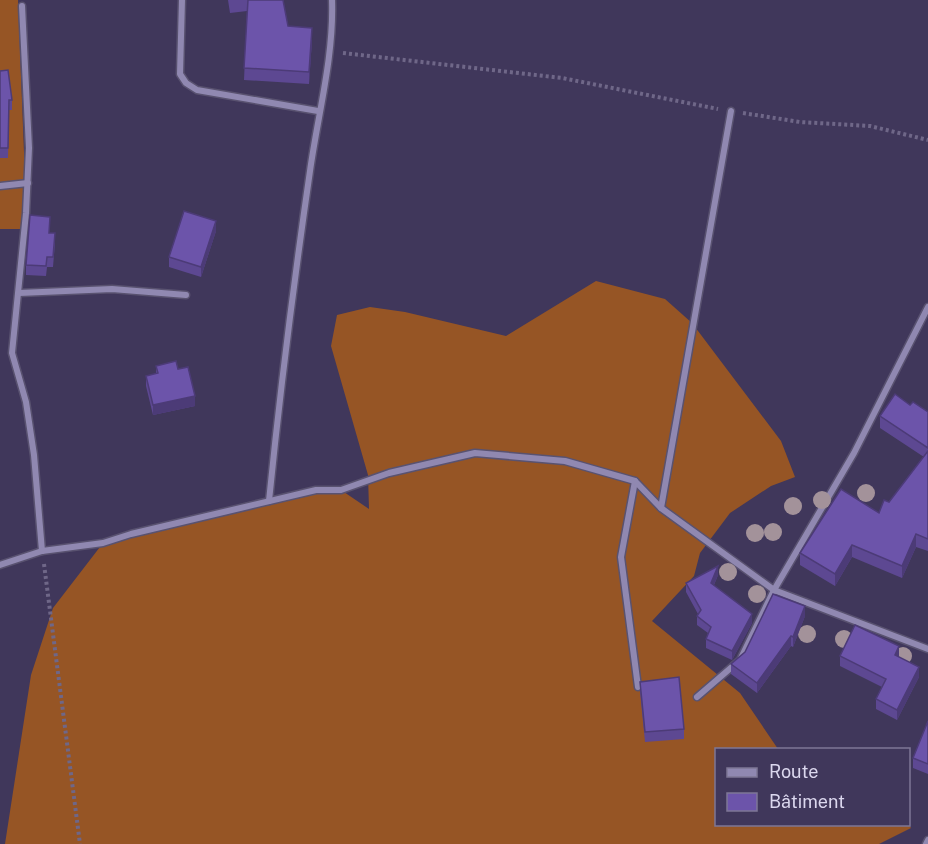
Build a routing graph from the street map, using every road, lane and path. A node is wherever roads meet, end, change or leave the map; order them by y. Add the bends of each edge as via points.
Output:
1 (182, 0) edge
2 (332, 0) edge
3 (21, 6) dead end
4 (330, 51) junction
5 (318, 111) junction
6 (731, 111) junction
7 (928, 140) edge
8 (28, 183) junction
9 (0, 186) edge
10 (19, 293) junction
11 (186, 295) dead end
12 (928, 307) edge
13 (635, 481) junction
14 (269, 501) junction
15 (662, 508) junction
16 (42, 551) junction
17 (0, 565) edge
18 (774, 590) junction
19 (928, 649) edge
20 (638, 687) edge
21 (697, 697) dead end
22 (928, 840) edge
23 (80, 844) edge
24 (926, 844) edge

1 - 5 street via 180,74 186,83 197,90
2 - 4 street
3 - 8 street
4 - 5 street
4 - 6 path via 562,78
5 - 14 street via 279,389
6 - 7 path via 800,122 870,126
6 - 15 street
8 - 9 street
8 - 10 street
10 - 11 street via 112,289
10 - 16 street via 12,353 31,434
12 - 18 street via 854,453
13 - 14 street via 565,461 475,453 389,473 341,490 316,490
13 - 15 street
13 - 20 street via 621,556
14 - 16 street via 103,543
15 - 18 street
16 - 17 street
16 - 23 path
18 - 19 street
18 - 21 street via 740,660
22 - 24 street

